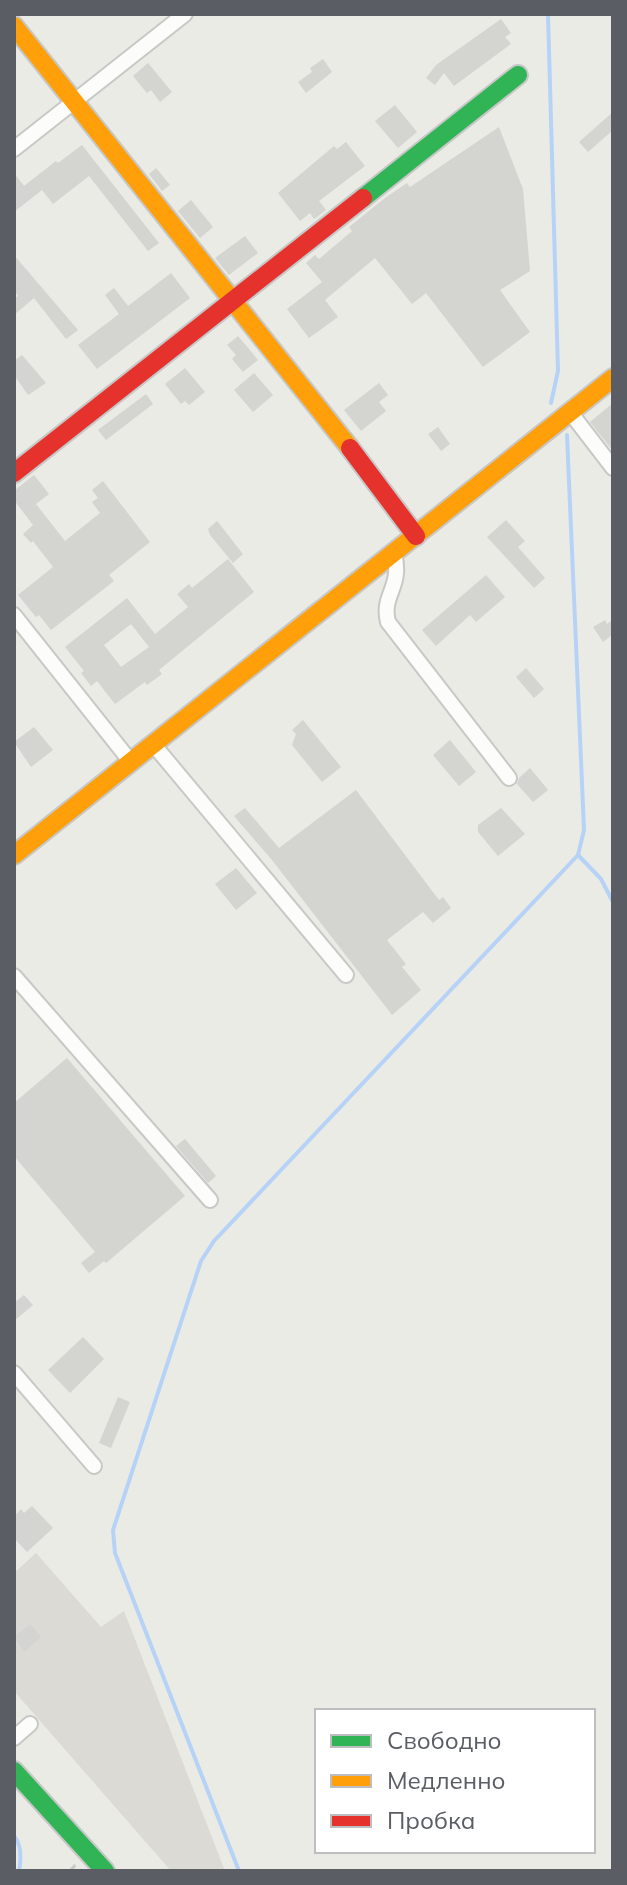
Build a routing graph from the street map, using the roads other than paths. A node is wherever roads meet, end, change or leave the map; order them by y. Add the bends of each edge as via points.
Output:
1 (185, 14) edge
2 (14, 26) edge
3 (518, 75) dead end
4 (74, 101) junction
5 (14, 149) edge
6 (232, 302) junction
7 (613, 378) edge
8 (570, 412) junction
9 (613, 468) edge
10 (14, 473) edge
11 (416, 536) junction
12 (394, 553) junction
13 (14, 615) edge
14 (153, 744) junction
15 (131, 762) junction
16 (509, 778) dead end
17 (14, 855) edge
18 (346, 975) dead end
19 (14, 976) edge
20 (210, 1200) dead end
21 (14, 1373) edge
22 (94, 1466) dead end
23 (30, 1724) dead end
24 (14, 1738) edge
25 (14, 1771) edge
26 (105, 1871) edge

1 - 4 street
2 - 4 street
3 - 6 street
4 - 5 street
4 - 6 street
6 - 10 street
6 - 11 street
7 - 8 street
8 - 9 street
8 - 11 street
11 - 12 street
12 - 14 street
12 - 16 street via 398,577 386,606 388,622
13 - 15 street
14 - 15 street
14 - 18 street
15 - 17 street
19 - 20 street
21 - 22 street
23 - 24 street
25 - 26 street

